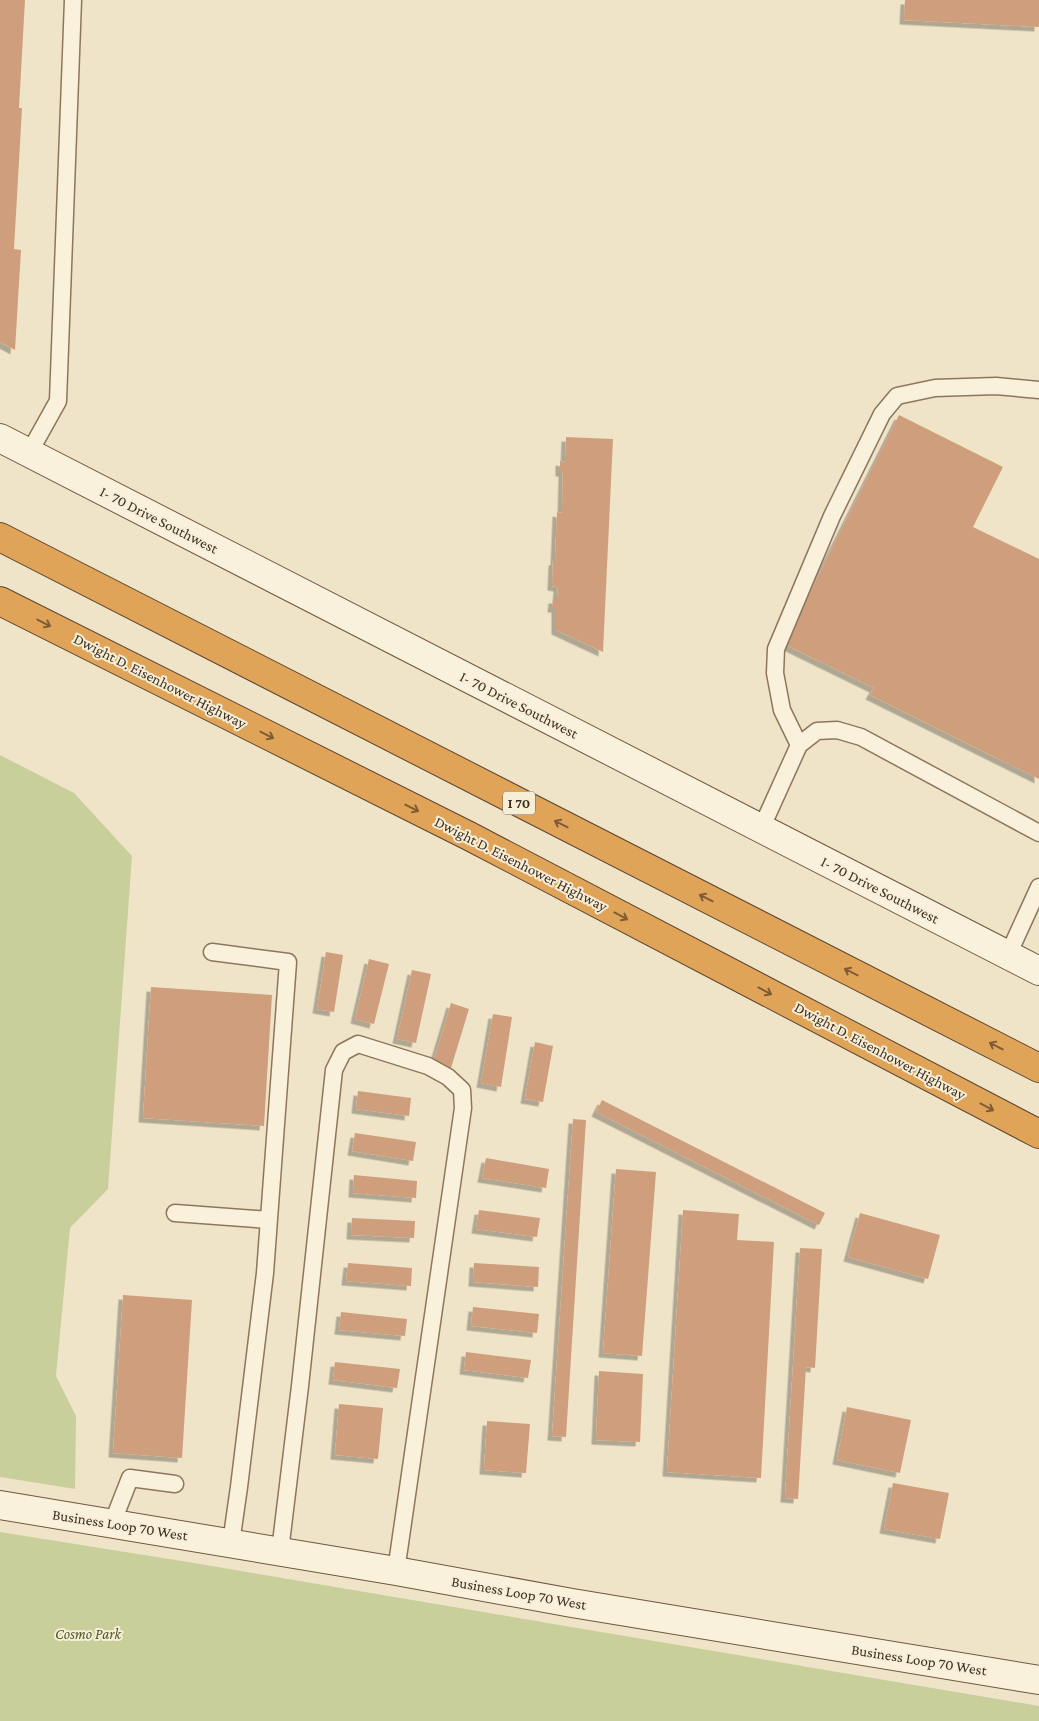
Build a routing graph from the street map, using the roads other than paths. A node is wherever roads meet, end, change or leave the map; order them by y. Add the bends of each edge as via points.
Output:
1 (73, 0) edge
2 (1039, 390) edge
3 (0, 438) edge
4 (29, 453) junction
5 (0, 537) edge
6 (0, 601) edge
7 (799, 744) junction
8 (761, 829) junction
9 (1039, 833) edge
10 (1039, 888) edge
11 (212, 952) dead end
12 (1008, 955) junction
13 (1039, 971) edge
14 (1039, 1068) edge
15 (1039, 1134) edge
16 (175, 1213) dead end
17 (269, 1220) junction
18 (175, 1484) dead end
19 (0, 1506) edge
20 (112, 1524) junction
21 (230, 1543) junction
22 (280, 1551) junction
23 (396, 1571) junction
24 (1039, 1680) edge

1 - 4 lane via 58,402
2 - 7 lane via 996,386 935,388 897,396 882,414 832,516 776,649 782,710
3 - 4 street, I- 70 Drive Southwest
4 - 8 street, I- 70 Drive Southwest
14 -> 5 highway, I 70
6 -> 15 highway, Dwight D. Eisenhower Highway via 469,836
7 - 8 lane
7 - 9 lane via 817,731 837,730 861,737
8 - 12 street, I- 70 Drive Southwest
10 - 12 lane
11 - 17 lane via 288,962
12 - 13 street, I- 70 Drive Southwest
16 - 17 lane
17 - 21 lane
18 - 20 lane via 130,1478
19 - 20 street, Business Loop 70 West
20 - 21 street, Business Loop 70 West
21 - 22 street, Business Loop 70 West
22 - 23 street, Business Loop 70 West
22 - 23 lane via 334,1070 343,1052 358,1044 428,1066 448,1077 462,1090
23 - 24 street, Business Loop 70 West

